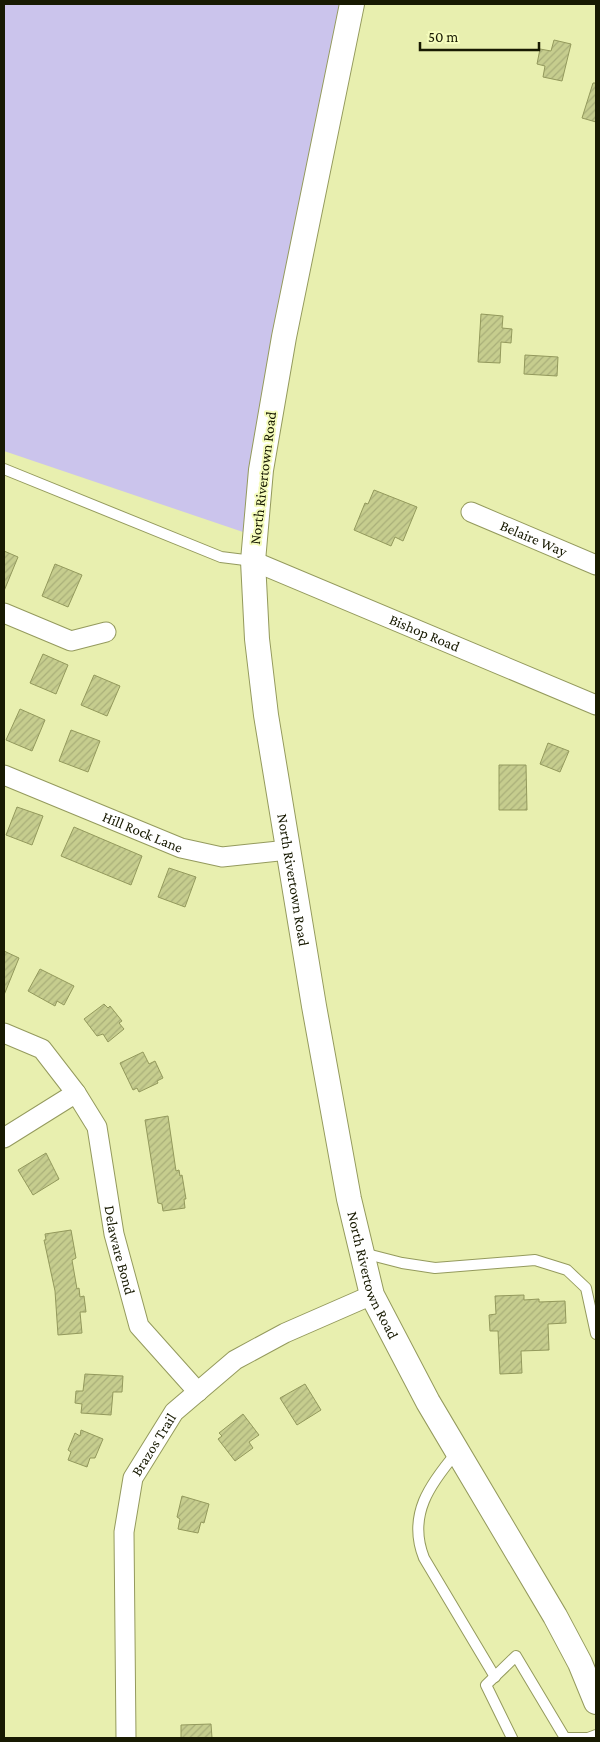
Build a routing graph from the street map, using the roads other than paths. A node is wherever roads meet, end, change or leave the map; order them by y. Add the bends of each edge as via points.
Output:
1 (352, 4) edge
2 (4, 469) edge
3 (471, 512) dead end
4 (253, 561) junction
5 (596, 565) edge
6 (4, 613) edge
7 (106, 632) dead end
8 (596, 704) edge
9 (4, 775) edge
10 (288, 850) junction
11 (4, 1033) edge
12 (76, 1093) junction
13 (4, 1138) edge
14 (362, 1253) junction
15 (372, 1295) junction
16 (596, 1333) edge
17 (198, 1392) junction
18 (457, 1452) junction
19 (495, 1677) junction
20 (596, 1702) edge
21 (596, 1736) edge
22 (126, 1738) edge
23 (512, 1738) edge
24 (566, 1738) edge

1 - 4 street, North Rivertown Road via 284,337 261,470
2 - 4 lane via 221,557
3 - 5 street, Belaire Way
4 - 8 street, Bishop Road
4 - 10 street, North Rivertown Road via 266,715
6 - 7 street via 71,641
9 - 10 street, Hill Rock Lane via 182,848 222,857
10 - 14 street, North Rivertown Road via 346,1180
11 - 12 street, Delaware Bond via 42,1049
12 - 13 street
12 - 17 street, Delaware Bond via 97,1127 114,1234 139,1326
14 - 15 street, North Rivertown Road
14 - 16 lane via 435,1268 535,1260 567,1270 586,1288
15 - 17 street, Brazos Trail via 285,1333 235,1360
15 - 18 street, North Rivertown Road
17 - 22 street, Brazos Trail via 174,1412 133,1478 124,1532
18 - 19 lane via 423,1499 418,1524 420,1547
18 - 20 street, North Rivertown Road via 554,1616 580,1663
19 - 23 lane via 486,1686
19 - 24 lane via 516,1656
21 - 24 lane

